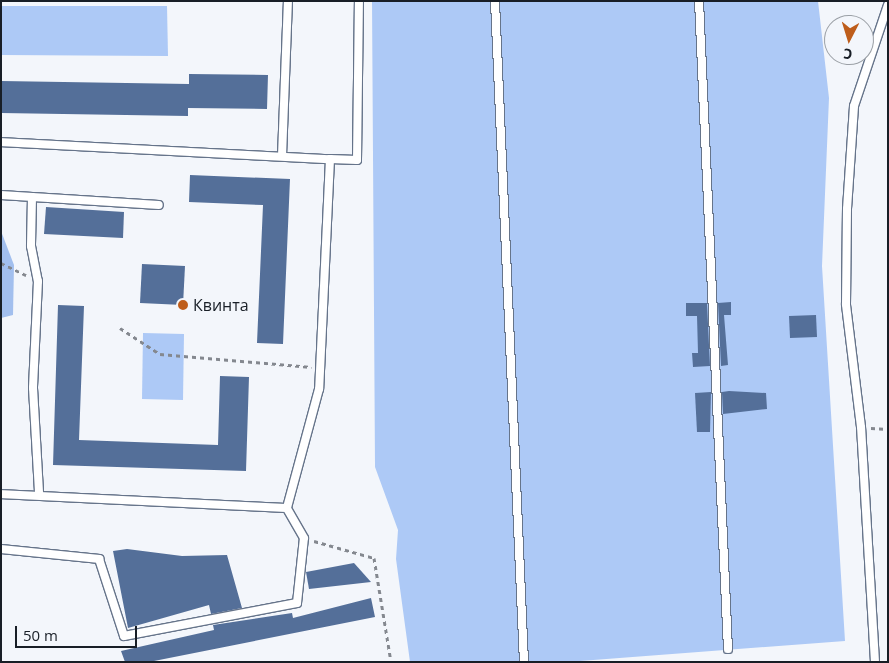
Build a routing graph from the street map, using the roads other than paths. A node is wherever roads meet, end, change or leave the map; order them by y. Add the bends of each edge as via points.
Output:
1 (288, 1) edge
2 (359, 1) edge
3 (494, 1) edge
4 (699, 1) edge
5 (888, 5) edge
6 (1, 142) edge
7 (282, 156) junction
8 (330, 159) junction
9 (1, 195) edge
10 (32, 197) junction
11 (159, 205) dead end
12 (39, 493) junction
13 (1, 494) edge
14 (287, 508) junction
15 (1, 549) edge
16 (728, 650) dead end
17 (524, 662) edge
18 (875, 662) edge

1 - 7 lane
2 - 8 lane via 357,160
3 - 17 lane
4 - 16 lane
5 - 18 lane via 854,106 846,209 846,304 861,427
6 - 7 lane
7 - 8 lane
8 - 14 lane via 321,368 317,398
9 - 10 lane
10 - 11 lane
10 - 12 lane via 31,246 38,281 33,388
12 - 13 lane
12 - 14 lane
14 - 15 lane via 304,538 297,603 124,636 100,559

